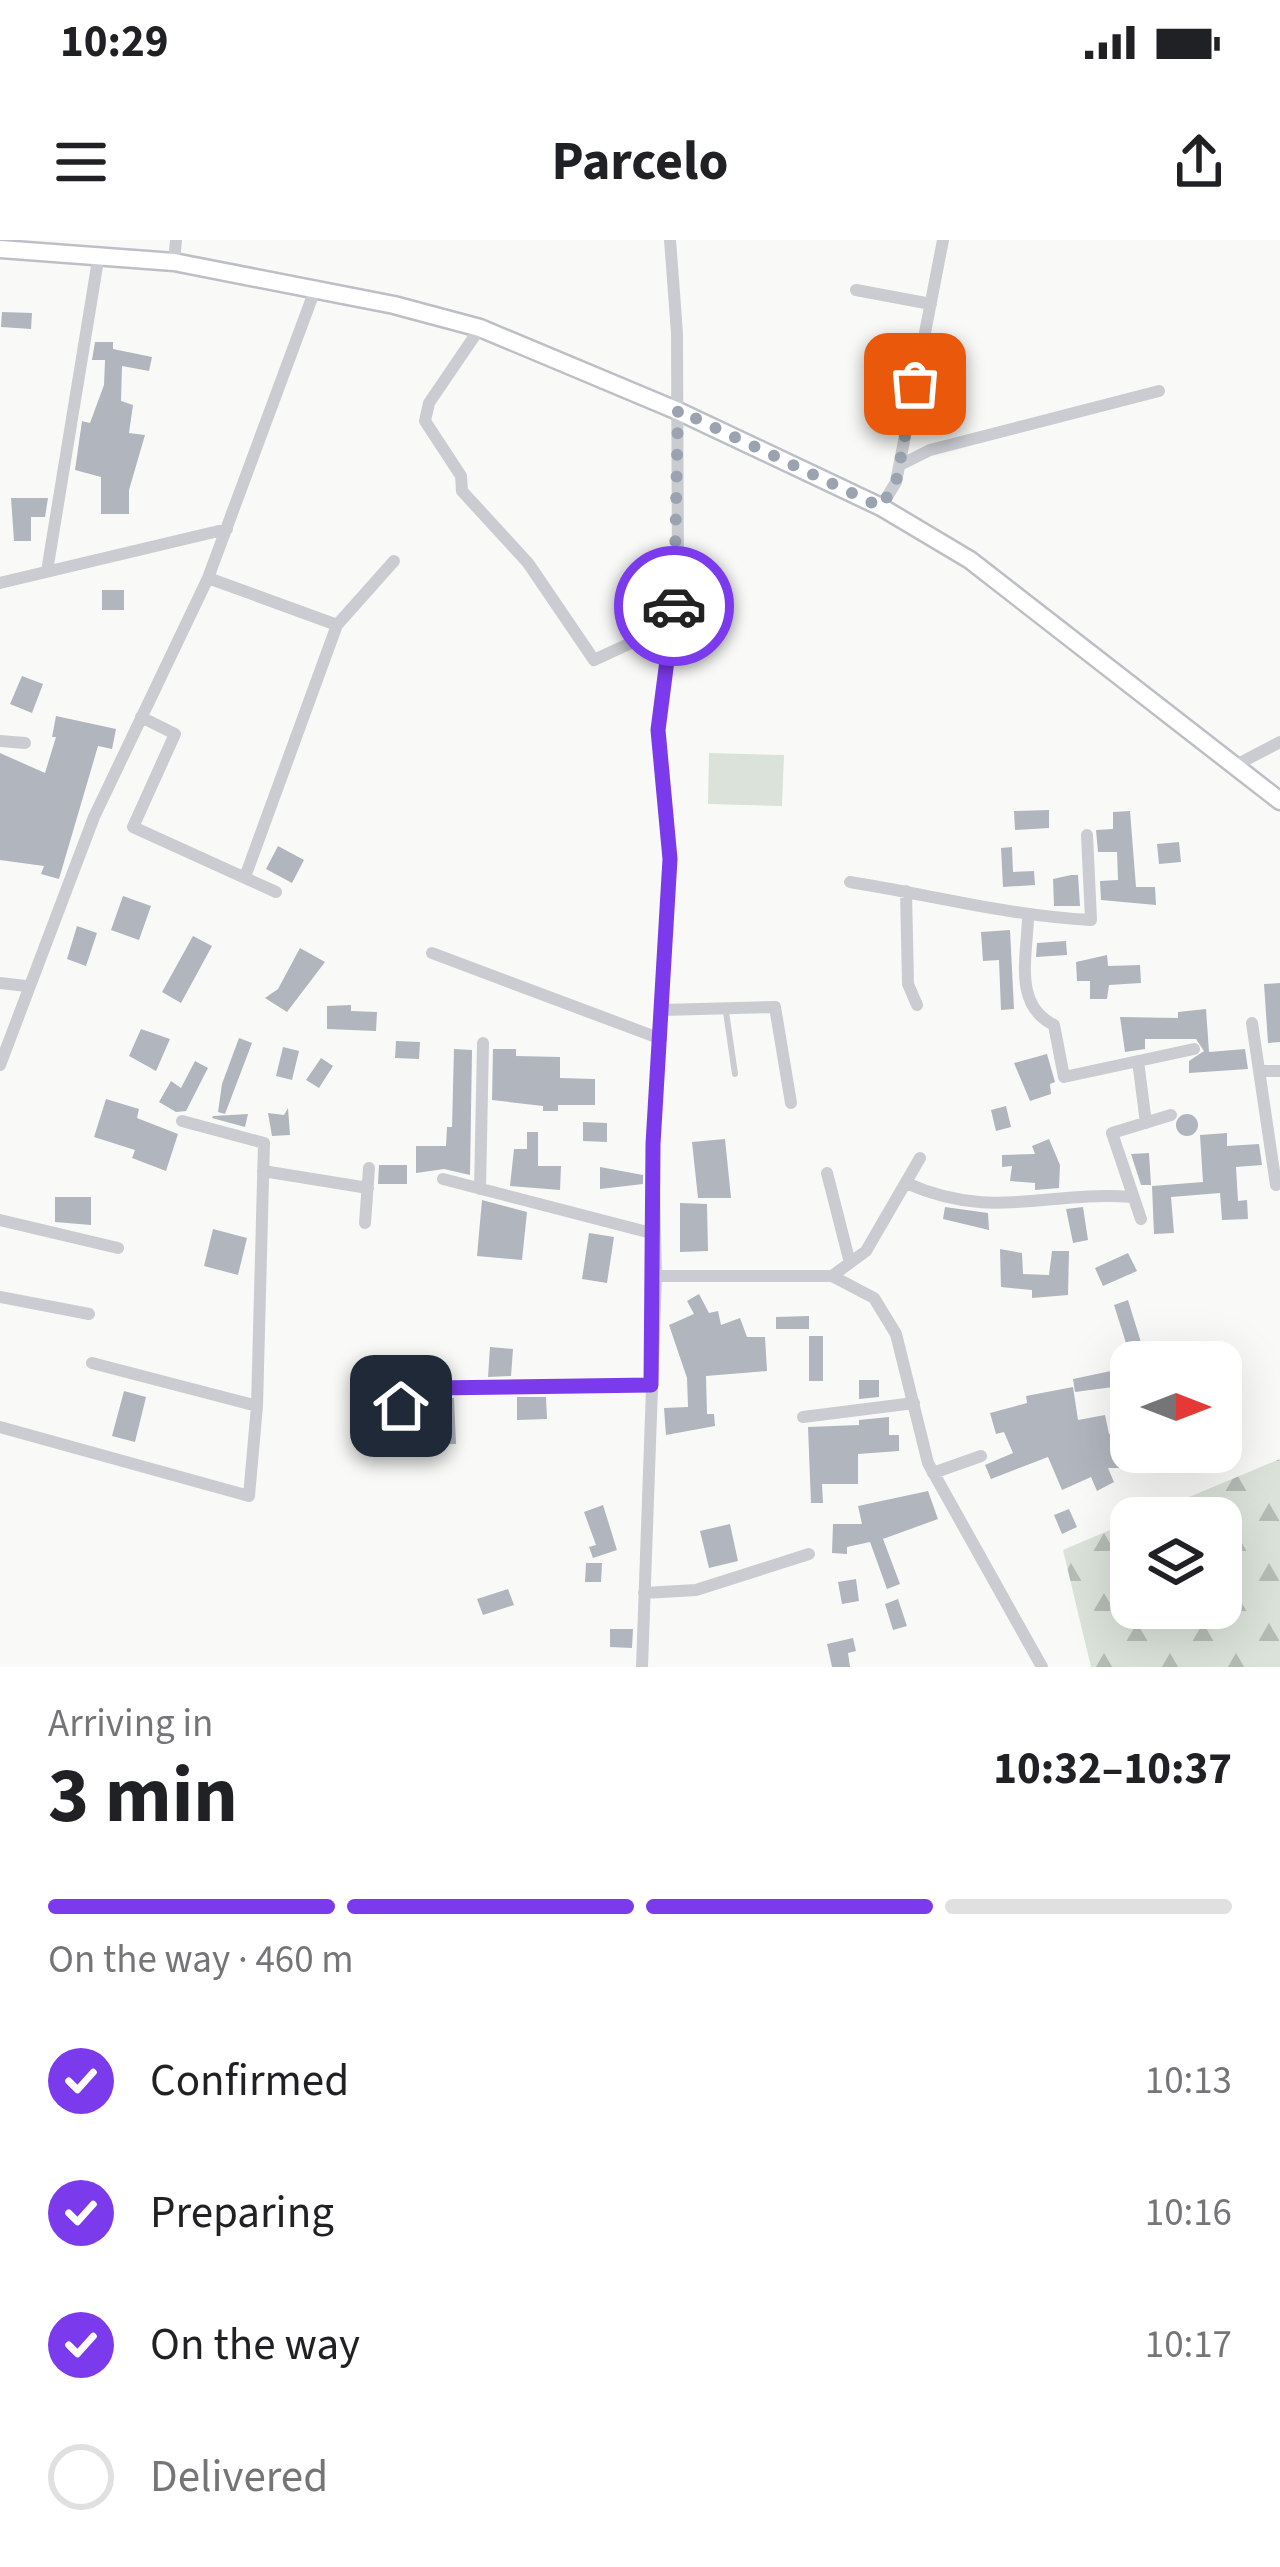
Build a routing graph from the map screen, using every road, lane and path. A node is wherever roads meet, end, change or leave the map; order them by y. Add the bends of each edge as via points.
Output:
1 (176, 240) edge
2 (670, 240) edge
3 (943, 240) edge
4 (40, 244) edge
5 (0, 250) edge
6 (98, 254) junction
7 (173, 262) junction
8 (316, 287) junction
9 (856, 290) dead end
10 (931, 304) junction
11 (480, 328) junction
12 (1159, 391) dead end
13 (678, 410) junction
14 (900, 464) junction
15 (881, 507) junction
16 (227, 529) junction
17 (394, 561) dead end
18 (47, 572) junction
19 (208, 578) junction
20 (0, 583) edge
21 (672, 624) junction
22 (337, 626) junction
23 (141, 717) junction
24 (0, 741) edge
25 (1280, 742) edge
26 (25, 743) dead end
27 (1234, 766) junction
28 (1280, 801) edge
29 (1087, 835) dead end
30 (245, 878) junction
31 (850, 882) dead end
32 (906, 891) junction
33 (276, 892) dead end
34 (1028, 917) junction
35 (432, 953) dead end
36 (0, 983) edge
37 (26, 986) junction
38 (917, 1005) dead end
39 (726, 1008) junction
40 (662, 1010) junction
41 (1252, 1023) dead end
42 (661, 1039) junction
43 (483, 1043) dead end
44 (1194, 1049) dead end
45 (1138, 1061) junction
46 (0, 1065) edge
47 (1259, 1071) junction
48 (1280, 1071) edge
49 (735, 1074) dead end
50 (791, 1103) dead end
51 (1171, 1115) dead end
52 (182, 1121) dead end
53 (1145, 1123) junction
54 (920, 1158) dead end
55 (369, 1168) dead end
56 (263, 1172) junction
57 (827, 1173) dead end
58 (443, 1179) dead end
59 (906, 1184) junction
60 (1276, 1185) dead end
61 (368, 1188) junction
62 (480, 1189) junction
63 (1133, 1197) junction
64 (1141, 1219) dead end
65 (0, 1220) edge
66 (365, 1223) dead end
67 (655, 1234) junction
68 (118, 1248) dead end
69 (850, 1263) junction
70 (656, 1276) junction
71 (832, 1276) junction
72 (0, 1297) edge
73 (89, 1314) dead end
74 (92, 1363) dead end
75 (651, 1385) junction
76 (914, 1403) junction
77 (257, 1406) junction
78 (401, 1406) dead end
79 (803, 1417) dead end
80 (0, 1426) edge
81 (981, 1456) dead end
82 (933, 1473) junction
83 (809, 1554) dead end
84 (644, 1593) junction
85 (642, 1667) edge
86 (1042, 1667) edge

1 - 7 street
2 - 13 street
3 - 10 street
4 - 5 street
4 - 6 street
6 - 7 street
6 - 18 street
7 - 8 street
8 - 11 street
8 - 16 street
9 - 10 street
10 - 14 street
11 - 13 street
11 - 21 street via 424,422 461,476 462,491 528,563 594,660
12 - 14 street
13 - 15 street
13 - 21 street
14 - 15 street
15 - 27 street via 970,560
16 - 18 street
16 - 19 street
17 - 22 street
18 - 20 street
19 - 22 street
19 - 23 street
21 - 40 street via 658,730 670,859
22 - 30 street
23 - 30 street via 175,734 133,827
23 - 37 street
24 - 26 street
25 - 27 street
27 - 28 street
29 - 34 street via 1091,920
30 - 33 street
31 - 32 street
32 - 34 street
32 - 38 street via 908,984
34 - 45 street via 1025,995 1035,1016 1054,1025 1064,1077
35 - 42 street
36 - 37 street
37 - 46 street
39 - 40 street
39 - 49 lane
39 - 50 street via 775,1007
40 - 42 street
41 - 47 street
42 - 67 street
43 - 62 street
44 - 45 street
45 - 53 street
47 - 48 street
47 - 60 street
51 - 53 street
52 - 56 street via 264,1143
53 - 63 street via 1112,1133
54 - 59 street
55 - 61 street
56 - 61 street
56 - 77 street
57 - 69 street
58 - 62 street
59 - 63 street via 945,1201 998,1207
59 - 69 street
61 - 66 street
62 - 67 street
63 - 64 street
65 - 68 street
67 - 70 street
69 - 71 street
70 - 71 street
70 - 75 street
71 - 76 street via 874,1298 896,1334
72 - 73 street
74 - 77 street
75 - 78 street via 433,1388
75 - 84 street
76 - 79 street
76 - 82 street
77 - 80 street via 249,1496
81 - 82 street
82 - 86 street
83 - 84 street via 696,1590
84 - 85 street

